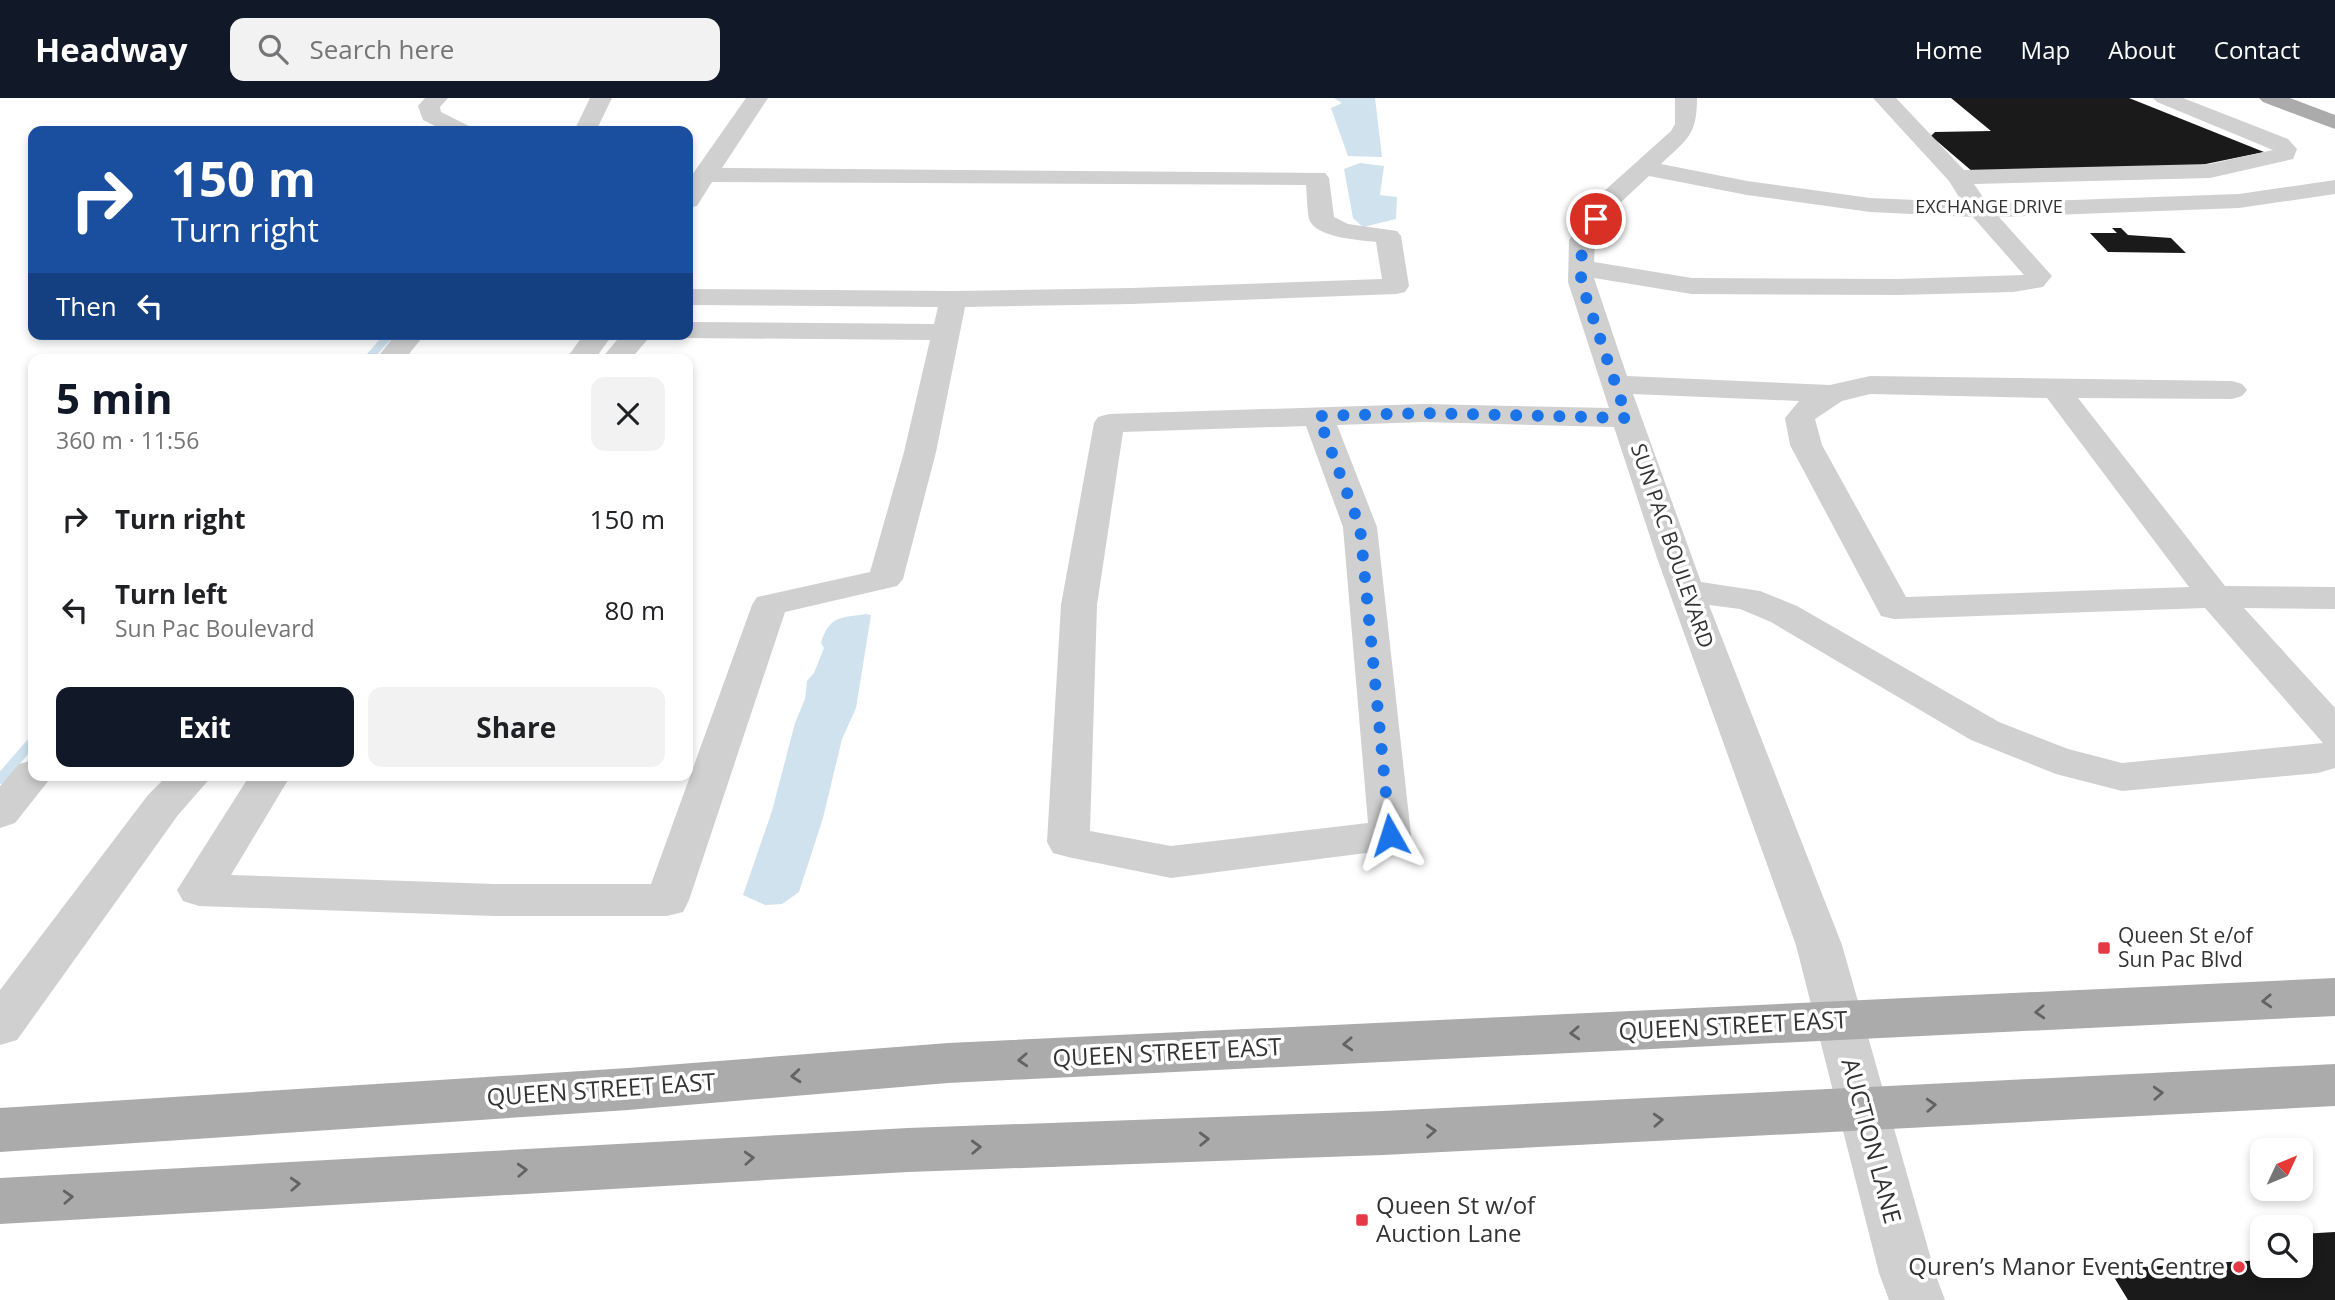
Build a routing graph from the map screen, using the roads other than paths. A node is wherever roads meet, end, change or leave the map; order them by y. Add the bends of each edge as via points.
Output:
1 (437, 98) edge
2 (601, 98) edge
3 (757, 98) edge
4 (1686, 98) edge
5 (1884, 98) edge
6 (2164, 98) edge
7 (2270, 98) edge
8 (2318, 98) edge
9 (2335, 104) edge
10 (2335, 122) edge
11 (452, 126) edge
12 (587, 126) edge
13 (1645, 168) junction
14 (2141, 174) junction
15 (1958, 177) junction
16 (2335, 187) edge
17 (696, 188) edge
18 (2178, 204) junction
19 (1979, 209) junction
20 (1581, 268) junction
21 (693, 297) edge
22 (953, 299) junction
23 (693, 330) edge
24 (946, 332) junction
25 (406, 340) edge
26 (594, 340) edge
27 (632, 340) edge
28 (394, 354) edge
29 (584, 354) edge
30 (620, 354) edge
31 (1615, 384) junction
32 (2056, 389) junction
33 (2232, 390) dead end
34 (1831, 394) junction
35 (1318, 416) junction
36 (1627, 418) junction
37 (1687, 591) junction
38 (2215, 597) junction
39 (2335, 598) edge
40 (2335, 733) edge
41 (2335, 753) edge
42 (28, 780) edge
43 (187, 781) edge
44 (267, 781) edge
45 (0, 813) edge
46 (2335, 998) edge
47 (1839, 1021) junction
48 (0, 1026) edge
49 (2335, 1085) edge
50 (1863, 1109) junction
51 (0, 1130) edge
52 (0, 1201) edge
53 (1917, 1300) edge

1 - 11 street via 429,106 431,115
2 - 12 street
3 - 17 street
4 - 13 street, SUN PAC BOULEVARD via 1686,124
5 - 15 street
6 - 14 street via 2280,144 2285,154 2210,171
7 - 10 main road
8 - 9 main road
13 - 19 street, EXCHANGE DRIVE via 1870,205
13 - 20 street, SUN PAC BOULEVARD via 1611,198 1582,240
14 - 15 street
14 - 18 street
15 - 19 street
16 - 18 street, EXCHANGE DRIVE via 2239,201
17 - 22 street via 1317,178 1322,221 1343,231 1388,236 1396,286
18 - 19 street, EXCHANGE DRIVE
19 - 20 street via 2039,276 2034,281 1792,276 1692,286
20 - 31 street, SUN PAC BOULEVARD via 1581,282
21 - 22 street
22 - 24 street
23 - 24 street
24 - 44 street via 920,452 885,579 770,605 667,900 494,900 199,890
25 - 28 street
26 - 29 street
27 - 30 street
31 - 34 street
31 - 36 street, SUN PAC BOULEVARD
32 - 33 street
32 - 34 street via 1870,385
32 - 38 street
34 - 38 street via 1800,418 1806,445 1894,608
35 - 35 street via 1109,423 1079,605 1068,842 1171,862 1390,835 1360,527
35 - 36 street via 1424,413
36 - 37 street, SUN PAC BOULEVARD
37 - 41 street via 1747,599 1784,614 1985,731 2056,760 2123,777 2318,759
37 - 47 street, SUN PAC BOULEVARD via 1819,945
38 - 39 street
38 - 40 street
42 - 45 street
43 - 48 street via 155,816
46 -> 47 main road, QUEEN STREET EAST
47 - 50 street, AUCTION LANE
47 -> 51 main road, QUEEN STREET EAST via 948,1063 616,1090
50 -> 49 main road
52 -> 50 main road via 908,1150
50 - 53 street, AUCTION LANE

